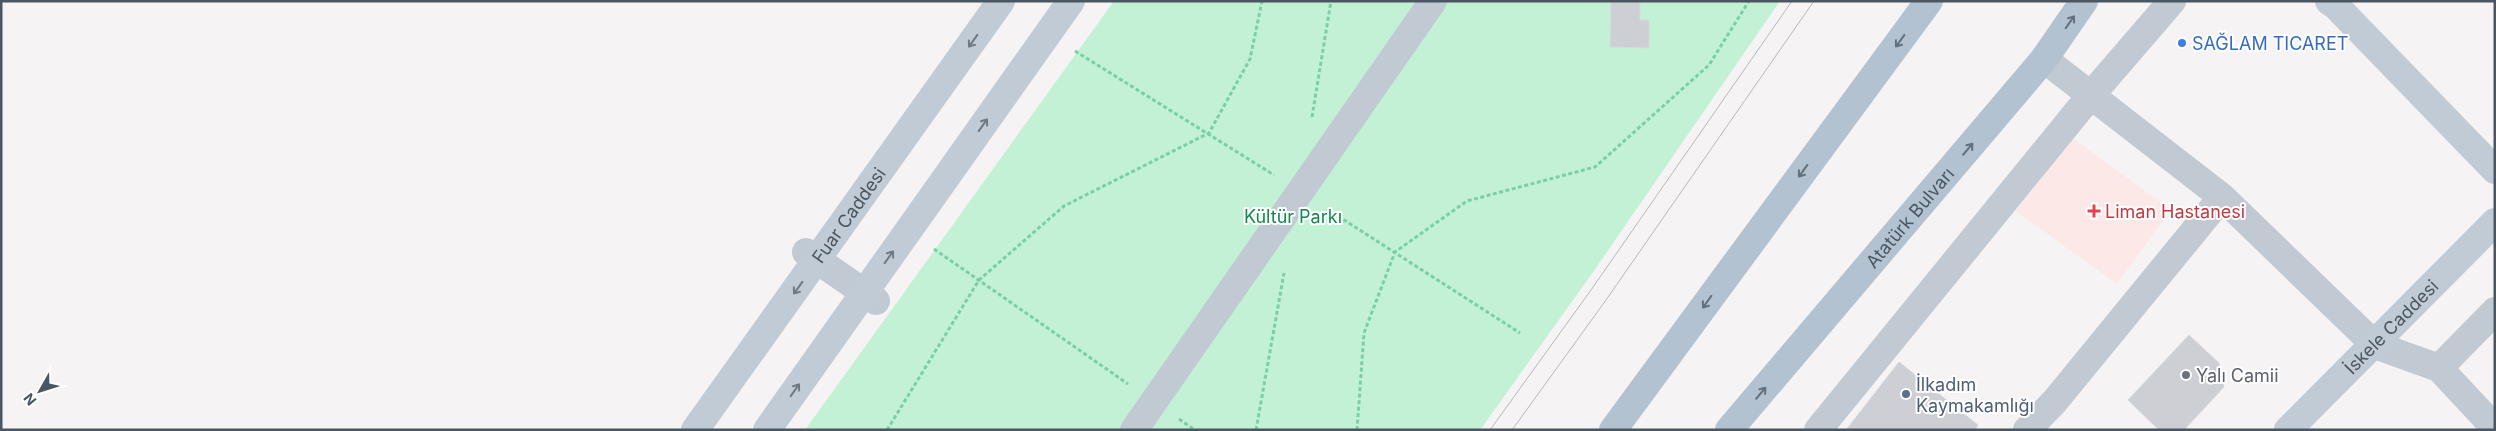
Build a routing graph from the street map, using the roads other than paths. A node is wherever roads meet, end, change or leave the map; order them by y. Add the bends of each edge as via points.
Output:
1 (1001, 1) edge
2 (1071, 1) edge
3 (1433, 1) edge
4 (1929, 1) edge
5 (2084, 1) edge
6 (2172, 1) edge
7 (2335, 2) edge
8 (2044, 59) junction
9 (2090, 96) junction
10 (2495, 170) edge
11 (2222, 197) junction
12 (2495, 222) edge
13 (812, 256) junction
14 (870, 296) junction
15 (2495, 311) edge
16 (2375, 344) junction
17 (2439, 368) junction
18 (2495, 428) edge
19 (695, 430) edge
20 (767, 430) edge
21 (1134, 430) edge
22 (1613, 430) edge
23 (1729, 430) edge
24 (1818, 430) edge
25 (2027, 430) edge
26 (2288, 430) edge

1 -> 13 main road, Fuar Caddesi
14 -> 2 main road via 907,231
3 - 21 street
4 -> 22 main road
8 -> 5 main road, Atatürk Bulvarı
6 - 9 street
7 - 10 main road
8 - 9 street
23 -> 8 main road, Atatürk Bulvarı
9 - 11 street
9 - 24 street
11 - 16 street
11 - 25 street via 2055,401
12 - 16 main road, İskele Caddesi
13 - 14 street
13 -> 19 main road, Fuar Caddesi
20 -> 14 main road
15 - 17 street
16 - 17 street
16 - 26 main road, İskele Caddesi
17 - 18 street

